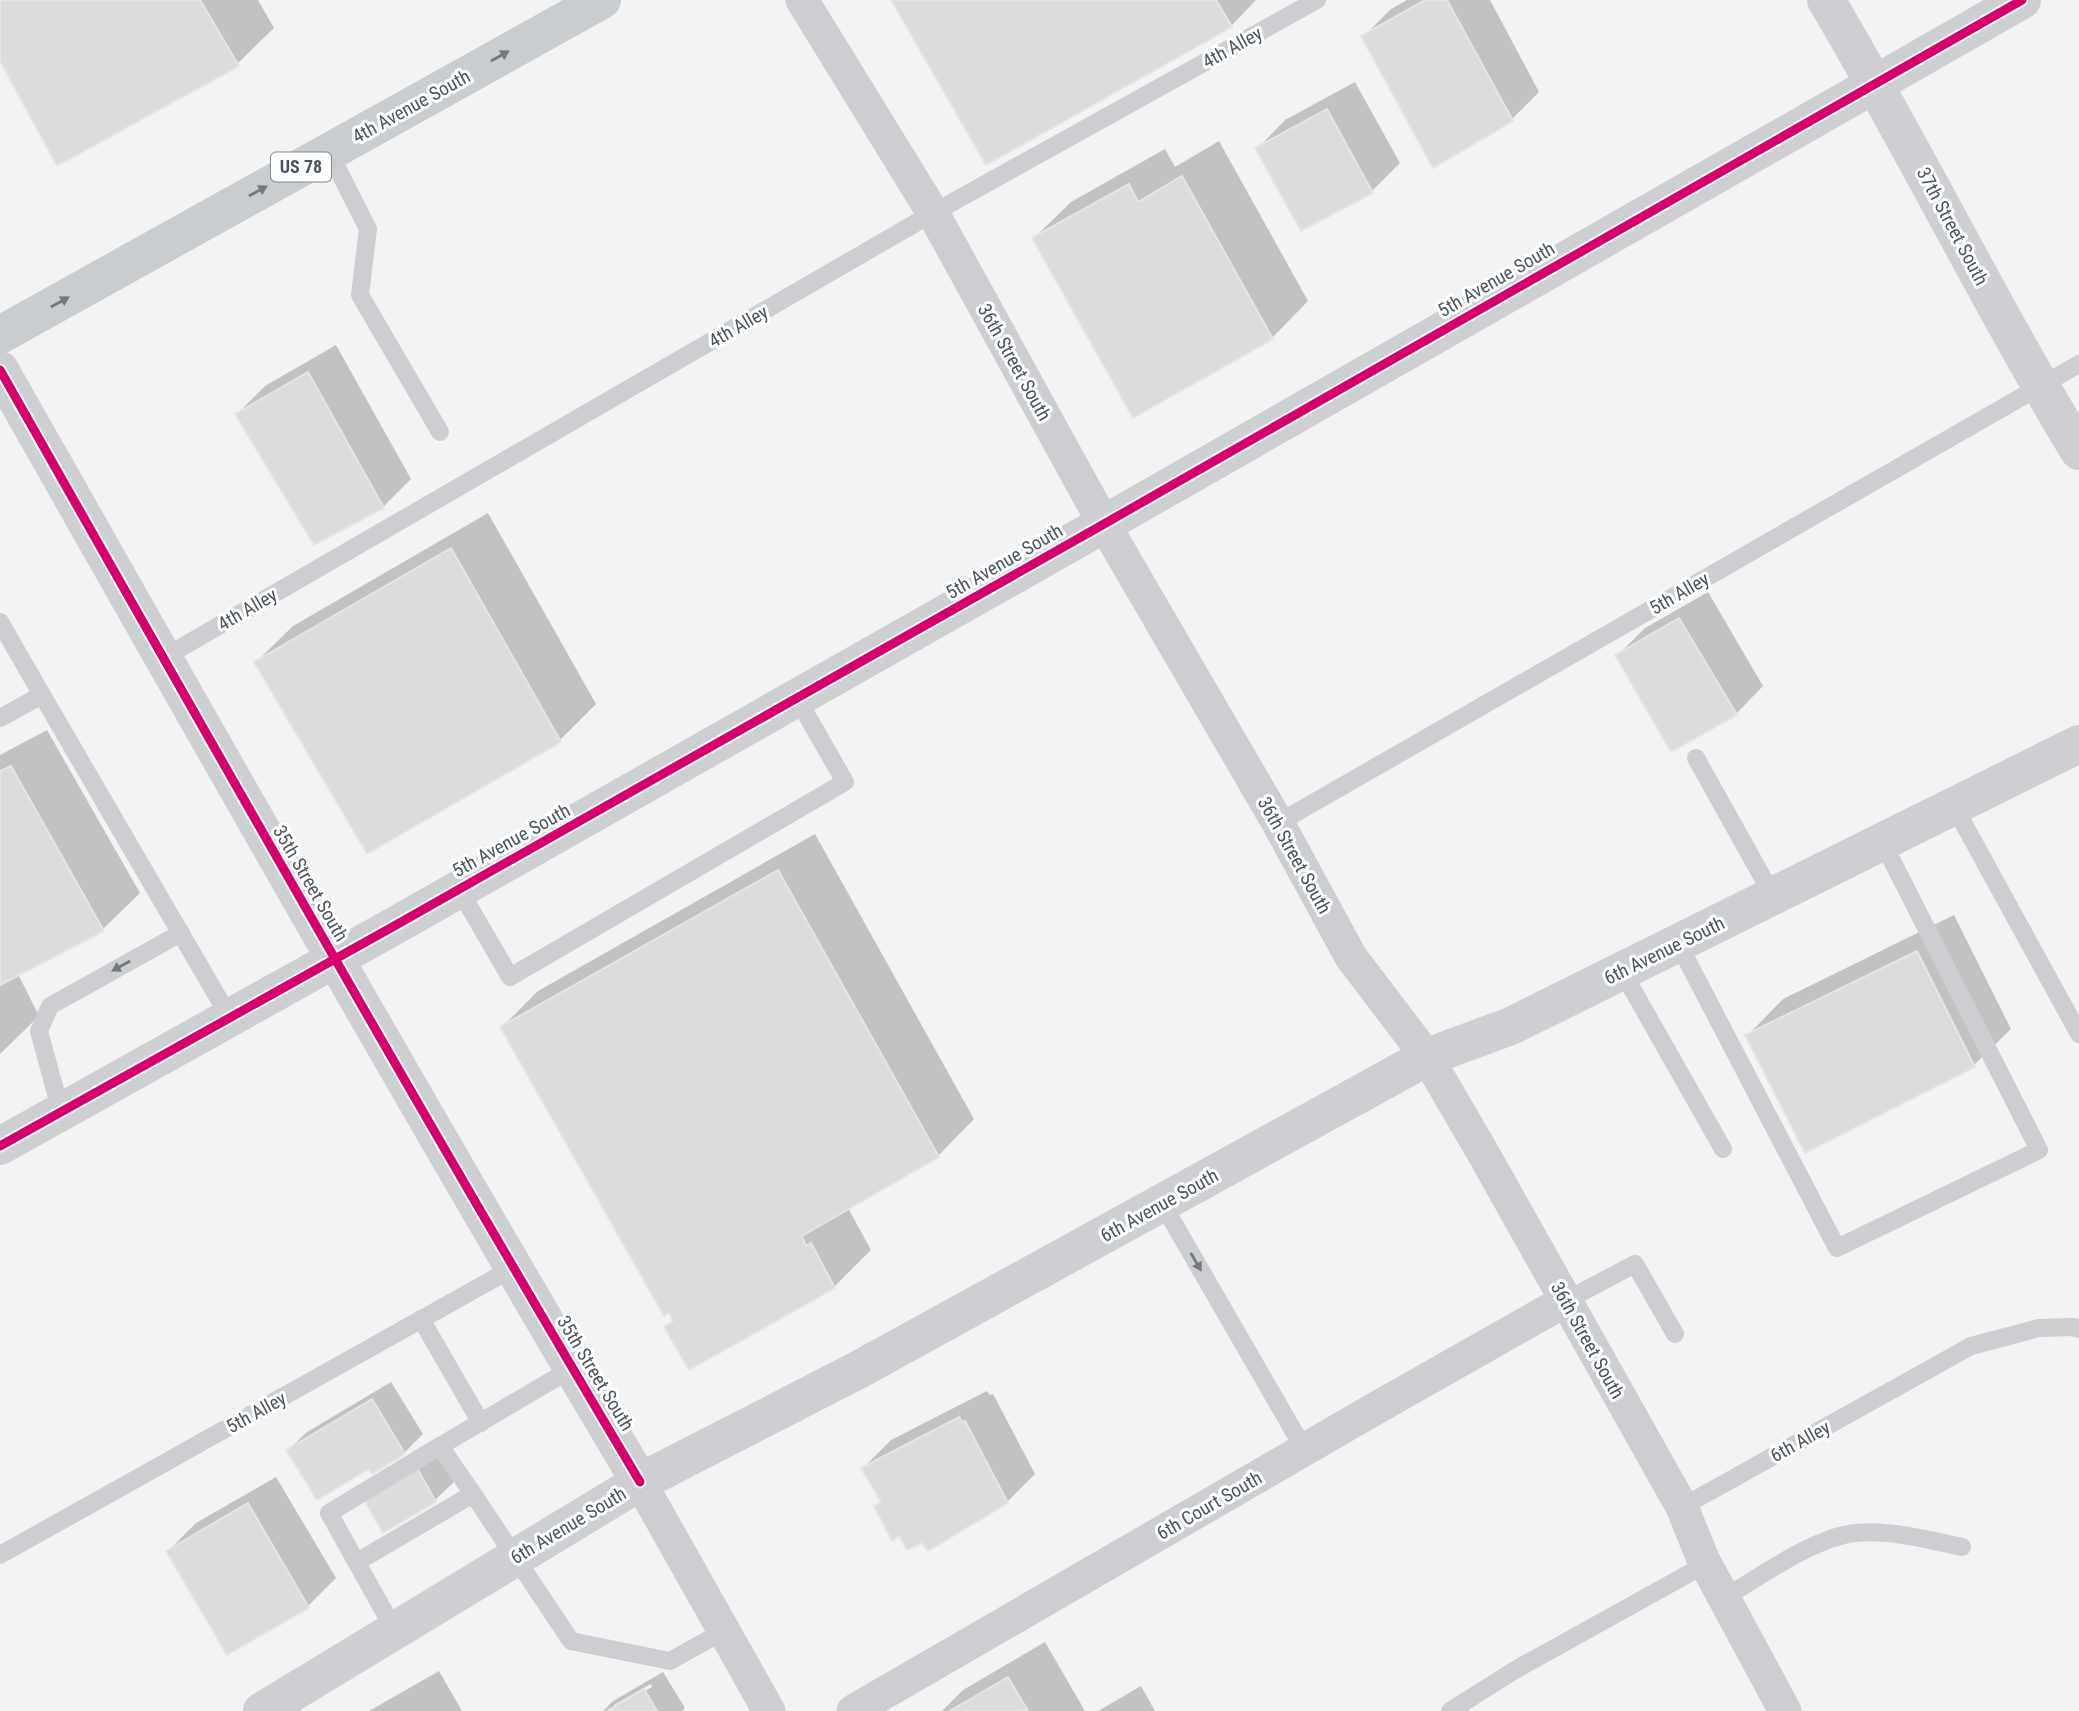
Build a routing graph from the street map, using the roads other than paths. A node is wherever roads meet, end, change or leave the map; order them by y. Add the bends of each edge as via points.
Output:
1 (601, 0) edge
2 (802, 0) edge
3 (1317, 0) edge
4 (1826, 0) edge
5 (2022, 0) edge
6 (1875, 83) junction
7 (329, 152) junction
8 (933, 213) junction
9 (0, 335) edge
10 (2079, 364) edge
11 (0, 370) edge
12 (2039, 386) junction
13 (440, 432) dead end
14 (2079, 452) edge
15 (1104, 524) junction
16 (0, 622) edge
17 (163, 658) junction
18 (42, 695) junction
19 (797, 698) junction
20 (0, 718) edge
21 (2079, 744) edge
22 (1696, 758) dead end
23 (1954, 806) junction
24 (1279, 823) junction
25 (1882, 841) junction
26 (459, 889) junction
27 (1773, 897) junction
28 (181, 933) junction
29 (1678, 943) junction
30 (334, 960) junction
31 (1622, 971) junction
32 (230, 1018) junction
33 (2079, 1034) edge
34 (1427, 1057) junction
35 (61, 1112) junction
36 (0, 1146) edge
37 (1723, 1149) dead end
38 (1162, 1203) junction
39 (513, 1268) junction
40 (1565, 1301) junction
41 (421, 1320) junction
42 (2079, 1329) edge
43 (1675, 1334) dead end
44 (573, 1368) junction
45 (481, 1423) junction
46 (440, 1446) junction
47 (1304, 1450) junction
48 (640, 1482) junction
49 (473, 1494) junction
50 (1682, 1507) junction
51 (1962, 1547) dead end
52 (0, 1555) edge
53 (516, 1558) junction
54 (357, 1562) junction
55 (1706, 1564) junction
56 (1724, 1598) junction
57 (395, 1630) junction
58 (724, 1630) junction
59 (262, 1711) edge
60 (769, 1711) edge
61 (853, 1711) edge
62 (1450, 1711) edge
63 (1785, 1711) edge

7 -> 1 main road, 4th Avenue South / US 78
2 - 8 street, 36th Street South
3 - 8 lane, 4th Alley
4 - 6 street, 37th Street South
5 - 6 street, 5th Avenue South
6 - 12 street, 37th Street South
6 - 15 street, 5th Avenue South
9 -> 7 main road, 4th Avenue South / US 78
7 - 13 lane via 368,229 360,295
8 - 15 street, 36th Street South
8 - 17 lane, 4th Alley
10 - 12 lane, 5th Alley
11 - 17 street, 35th Street South
12 - 14 street, 37th Street South
12 - 24 lane, 5th Alley
15 - 19 street, 5th Avenue South
15 - 24 street, 36th Street South
16 - 18 lane
17 - 30 street, 35th Street South
18 - 20 lane
18 - 28 lane
19 - 26 street, 5th Avenue South
19 - 26 lane via 845,782 510,977
21 - 23 street, 6th Avenue South
22 - 27 lane
23 - 25 street, 6th Avenue South
23 - 33 lane
24 - 34 street, 36th Street South via 1352,957
25 - 27 street, 6th Avenue South
25 - 29 lane via 2039,1150 1837,1248
26 - 30 street, 5th Avenue South
27 - 29 street, 6th Avenue South
28 - 32 lane
28 -> 35 lane via 50,1006 39,1031
29 - 31 street, 6th Avenue South
30 - 32 street, 5th Avenue South
30 - 39 street, 35th Street South
31 - 34 street, 6th Avenue South via 1511,1027
31 - 37 lane
32 - 35 street, 5th Avenue South
34 - 38 street, 6th Avenue South
34 - 40 street, 36th Street South
35 - 36 street, 5th Avenue South
38 -> 47 lane
38 - 48 street, 6th Avenue South via 858,1370
39 - 41 lane, 5th Alley
39 - 44 street, 35th Street South
40 - 43 lane via 1635,1265
40 - 47 street, 6th Court South
40 - 50 street, 36th Street South
41 - 45 lane
41 - 52 lane, 5th Alley
42 - 50 lane, 6th Alley via 2039,1328 1971,1346
44 - 45 lane
44 - 48 street, 35th Street South
45 - 46 lane
46 - 49 lane
46 - 54 lane via 329,1513
47 - 61 street, 6th Court South
48 - 53 street, 6th Avenue South
48 - 58 street, 35th Street South
49 - 53 lane
49 - 54 lane
50 - 55 street, 36th Street South
51 - 56 lane via 1907,1535 1843,1535
53 - 57 street, 6th Avenue South
53 - 58 lane via 571,1641 670,1661
54 - 57 lane
55 - 56 street, 36th Street South
55 - 62 lane
56 - 63 street, 36th Street South
57 - 59 street, 6th Avenue South
58 - 60 street, 35th Street South

